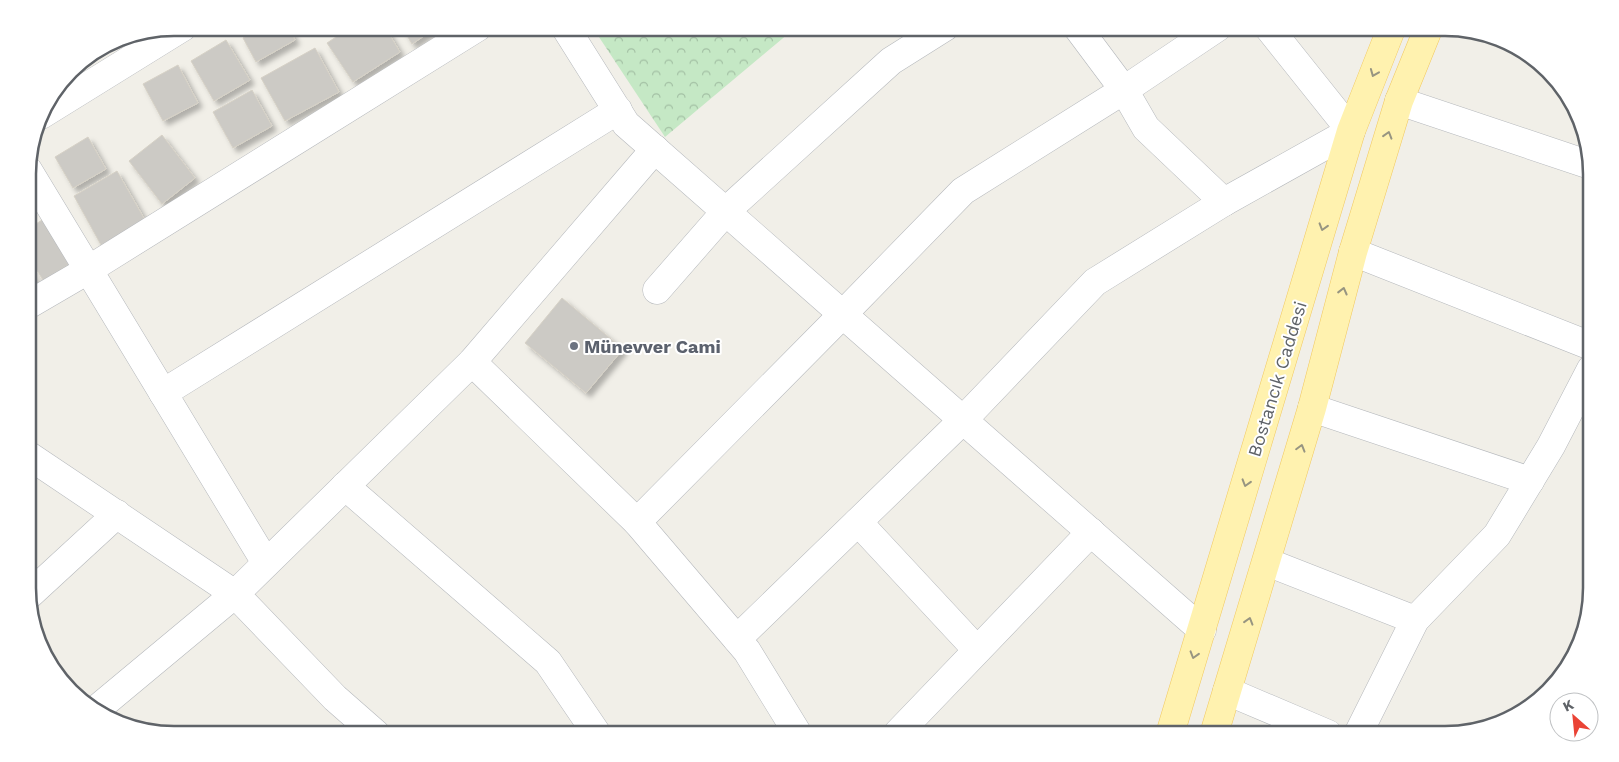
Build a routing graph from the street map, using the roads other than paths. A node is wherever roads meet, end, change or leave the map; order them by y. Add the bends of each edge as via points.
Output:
1 (171, 36) edge
2 (465, 36) edge
3 (570, 36) edge
4 (933, 36) edge
5 (1083, 36) edge
6 (1206, 36) edge
7 (1274, 36) edge
8 (1389, 36) edge
9 (1425, 36) edge
10 (1124, 90) junction
11 (1398, 101) junction
12 (53, 108) edge
13 (618, 110) junction
14 (1351, 131) junction
15 (655, 149) junction
16 (1582, 162) edge
17 (37, 185) edge
18 (1224, 202) junction
19 (726, 211) junction
20 (1353, 252) junction
21 (88, 270) junction
22 (657, 290) dead end
23 (37, 300) edge
24 (843, 314) junction
25 (1583, 343) edge
26 (472, 362) junction
27 (1583, 384) edge
28 (163, 393) junction
29 (1312, 408) junction
30 (964, 420) junction
31 (36, 460) edge
32 (1530, 481) junction
33 (345, 486) junction
34 (118, 514) junction
35 (637, 522) junction
36 (858, 522) junction
37 (1091, 532) junction
38 (1267, 562) junction
39 (266, 563) junction
40 (36, 589) edge
41 (235, 594) junction
42 (1415, 620) junction
43 (1202, 630) junction
44 (737, 639) junction
45 (977, 650) junction
46 (1228, 690) junction
47 (102, 705) edge
48 (905, 725) edge
49 (1173, 725) edge
50 (1217, 725) edge
51 (1308, 725) edge
52 (1362, 725) edge
53 (367, 726) edge
54 (592, 726) edge
55 (793, 726) edge

1 - 12 street
2 - 21 street
3 - 13 street
4 - 19 street via 892,61
5 - 10 street
6 - 10 street
7 - 14 street
8 -> 14 main road, Bostancık Caddesi
9 - 11 main road
10 - 18 street via 1146,128
10 - 24 street via 963,191
11 - 16 street
20 -> 11 main road
13 - 15 street via 626,124
13 - 28 street
14 - 18 street
14 -> 43 main road, Bostancık Caddesi
15 - 19 street
15 - 26 street
17 - 21 street
18 - 30 street via 1095,282
19 - 22 street
19 - 24 street
20 - 25 street
29 -> 20 main road
21 - 23 street
21 - 28 street
24 - 30 street
24 - 35 street
26 - 33 street
26 - 35 street
27 - 32 street
28 - 39 street
29 - 32 street
38 -> 29 main road
30 - 36 street
30 - 37 street
31 - 34 street
32 - 42 street via 1497,535
33 - 39 street
33 - 54 street via 548,662
34 - 40 street
34 - 41 street
35 - 44 street
36 - 44 street
36 - 45 street
37 - 43 street
37 - 45 street
38 - 42 street
46 -> 38 main road
39 - 41 street
41 - 47 street
41 - 53 street via 335,698
42 - 52 street
43 -> 49 main road, Bostancık Caddesi
44 - 55 street
45 - 48 street
46 - 50 main road
46 - 51 street

